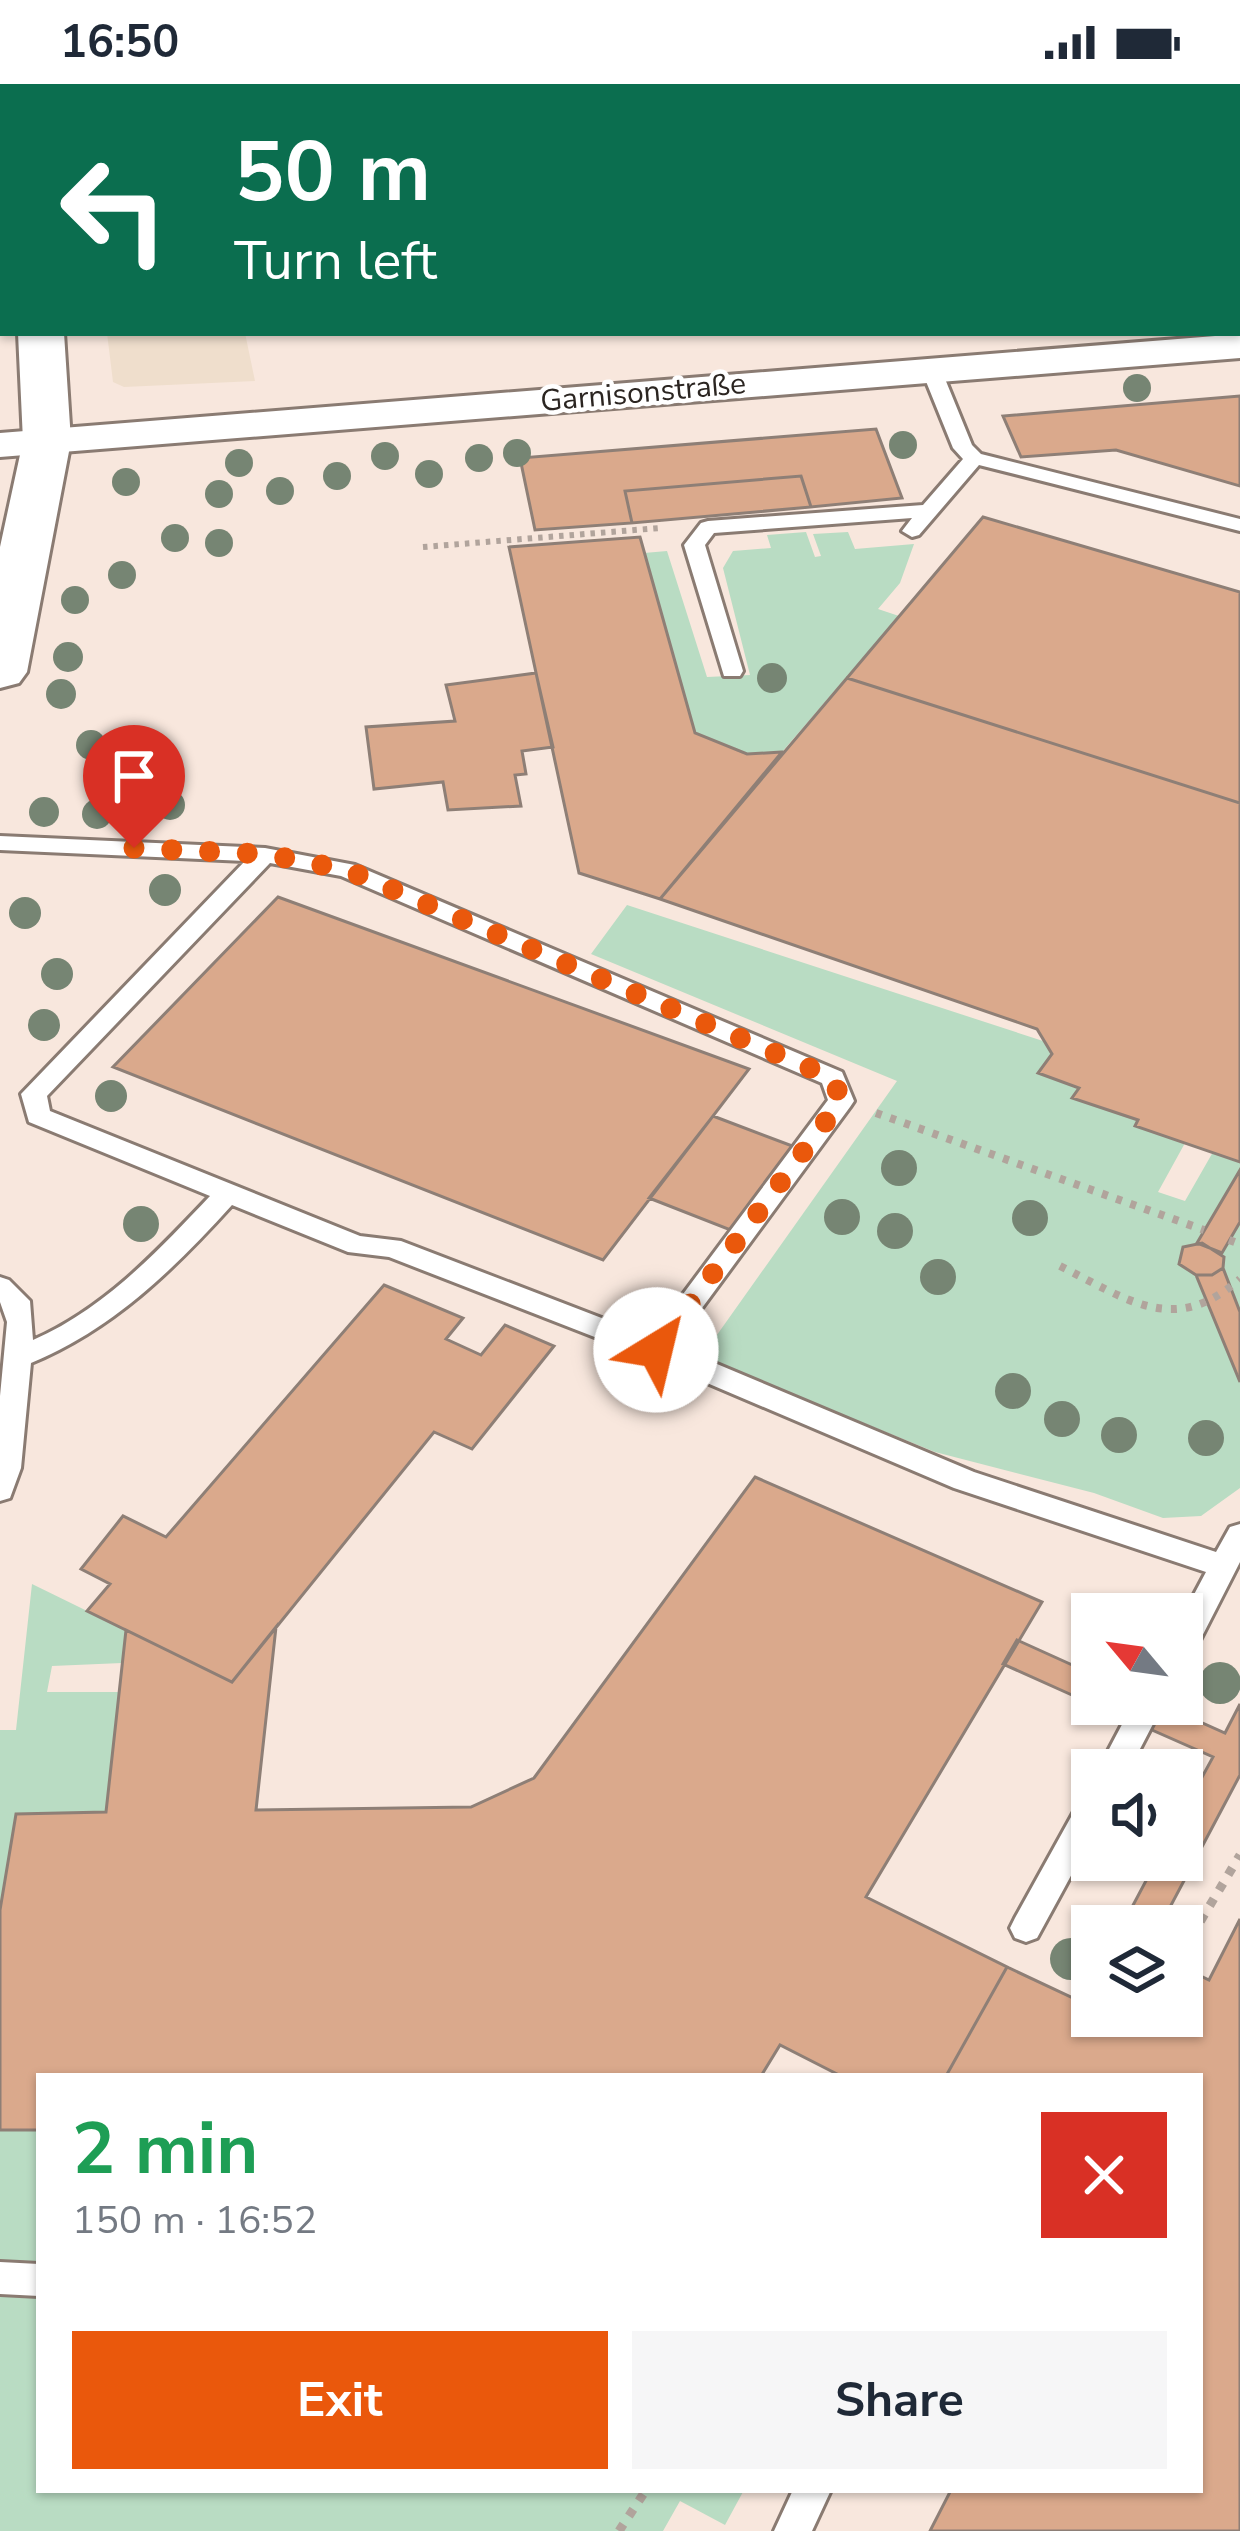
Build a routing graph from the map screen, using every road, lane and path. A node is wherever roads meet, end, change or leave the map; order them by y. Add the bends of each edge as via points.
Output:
1 (41, 336) edge
2 (1240, 346) edge
3 (931, 369) junction
4 (23, 443) edge
5 (974, 458) junction
6 (933, 510) junction
7 (1240, 525) edge
8 (645, 529) dead end
9 (912, 531) dead end
10 (423, 548) dead end
11 (732, 671) dead end
12 (0, 672) edge
13 (0, 843) edge
14 (265, 854) junction
15 (841, 1101) junction
16 (229, 1192) junction
17 (1204, 1230) dead end
18 (1228, 1240) dead end
19 (1240, 1244) edge
20 (1060, 1266) dead end
21 (1240, 1279) edge
22 (0, 1287) edge
23 (656, 1350) junction
24 (18, 1357) junction
25 (0, 1490) edge
26 (1240, 1535) edge
27 (1223, 1566) junction
28 (1203, 1605) edge
29 (1071, 1846) edge
30 (1240, 1855) edge
31 (1203, 1917) edge
32 (1026, 1928) dead end
33 (0, 2278) edge
34 (36, 2280) edge
35 (644, 2493) edge
36 (811, 2493) edge
37 (620, 2531) edge
38 (792, 2531) edge

1 - 4 street
2 - 3 street, Garnisonstraße
3 - 4 street, Garnisonstraße
3 - 5 lane
4 - 12 street
5 - 6 lane
5 - 7 lane
6 - 9 lane
6 - 11 lane via 708,527 698,535 694,545
8 - 10 path
13 - 14 lane
14 - 15 lane via 347,870 833,1078
14 - 16 lane via 34,1094 38,1116
15 - 17 path
15 - 23 lane
16 - 23 lane
16 - 24 lane via 106,1313
18 - 19 path
20 - 21 path via 1163,1313 1188,1315
22 - 24 lane via 17,1301
23 - 27 lane via 964,1480
24 - 25 lane
26 - 27 lane
27 - 28 lane
29 - 32 lane
30 - 31 path
33 - 34 lane
35 - 37 path
36 - 38 lane

